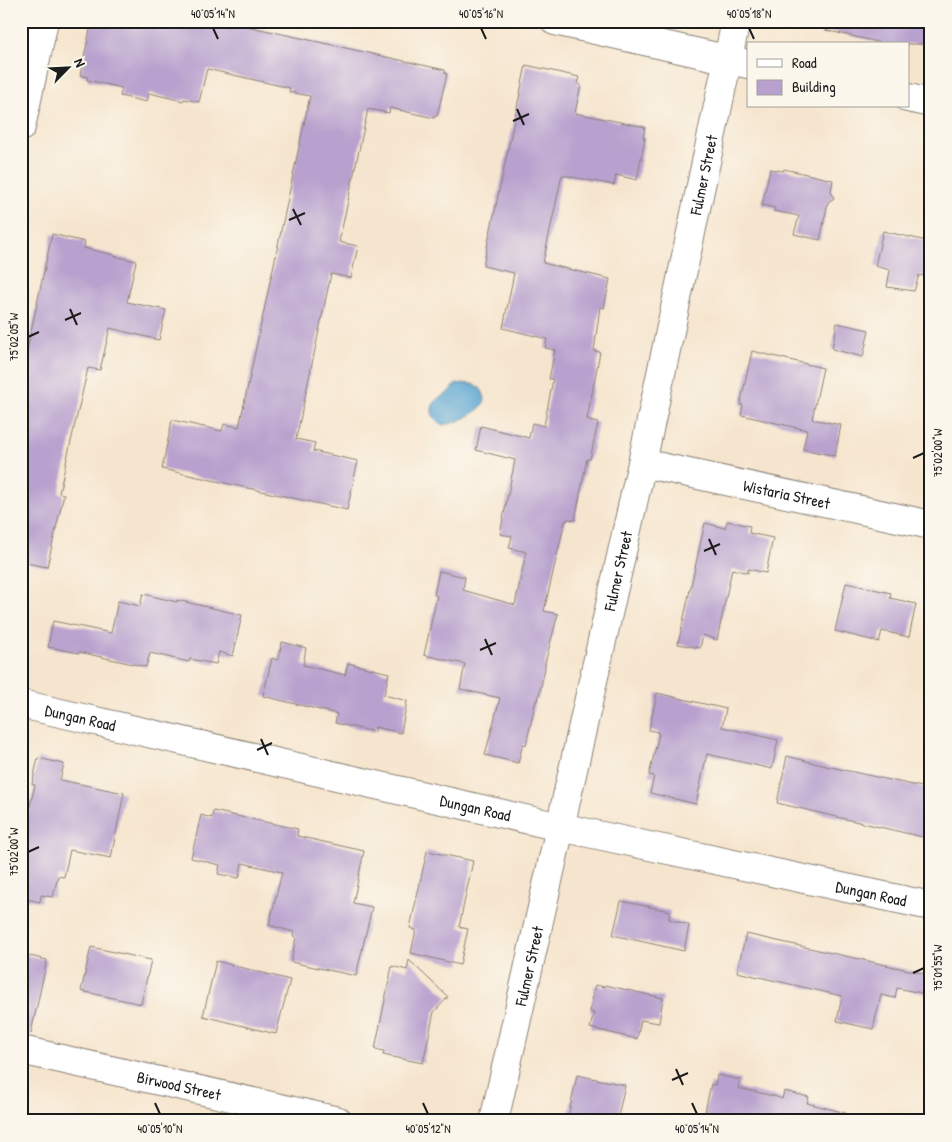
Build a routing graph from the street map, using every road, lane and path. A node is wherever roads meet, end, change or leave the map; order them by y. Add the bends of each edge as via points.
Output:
1 (44, 21) edge
2 (555, 21) edge
3 (736, 21) edge
4 (738, 61) edge
5 (910, 98) edge
6 (931, 103) edge
7 (21, 127) edge
8 (642, 462) junction
9 (931, 525) edge
10 (21, 704) edge
11 (560, 827) junction
12 (931, 906) edge
13 (21, 1050) edge
14 (338, 1121) edge
15 (494, 1121) edge

1 - 7 street
2 - 4 street
3 - 4 street, Fulmer Street
4 - 8 street, Fulmer Street
5 - 6 street
8 - 9 street, Wistaria Street
8 - 11 street, Fulmer Street
10 - 11 street, Dungan Road
11 - 12 street, Dungan Road
11 - 15 street, Fulmer Street
13 - 14 street, Birwood Street

